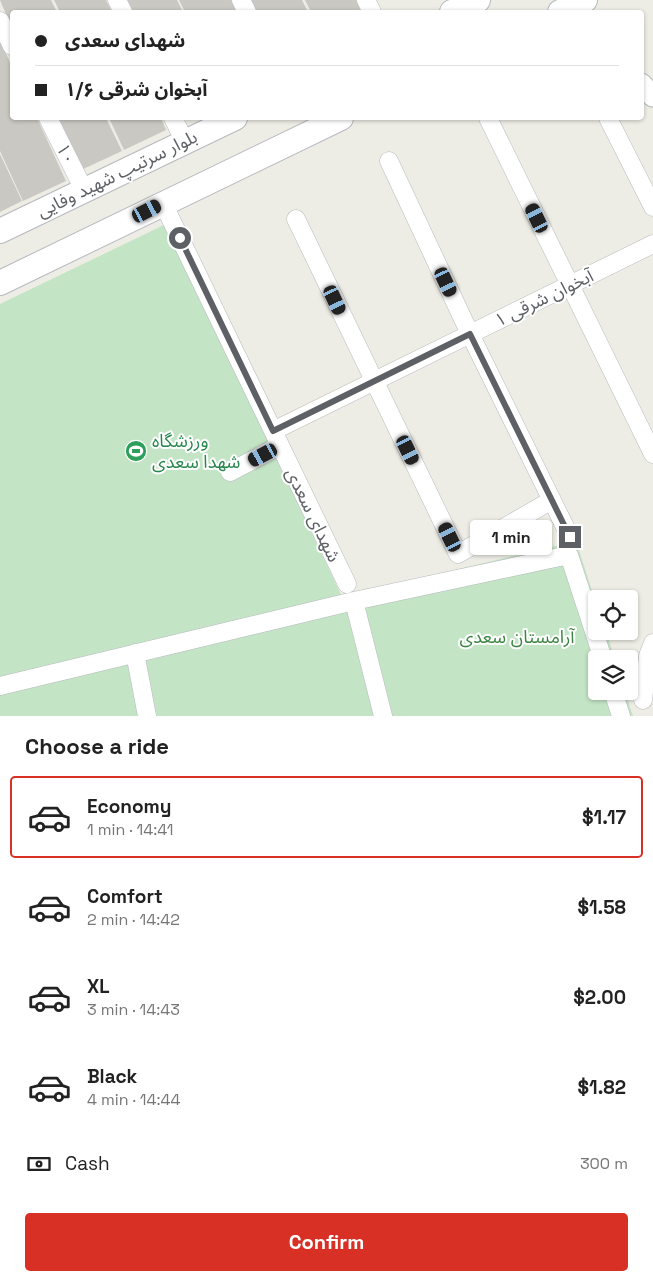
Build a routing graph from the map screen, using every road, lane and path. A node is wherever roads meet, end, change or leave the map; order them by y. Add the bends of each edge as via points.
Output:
1 (478, 0) edge
2 (456, 10) edge
3 (0, 21) edge
4 (10, 42) edge
5 (644, 87) edge
6 (653, 96) edge
7 (49, 120) edge
8 (174, 120) edge
9 (231, 120) edge
10 (337, 120) edge
11 (489, 120) edge
12 (609, 120) edge
13 (185, 142) junction
14 (389, 161) dead end
15 (84, 190) junction
16 (163, 203) junction
17 (653, 207) edge
18 (296, 219) dead end
19 (0, 231) edge
20 (653, 244) edge
21 (0, 283) edge
22 (570, 285) junction
23 (470, 334) junction
24 (374, 381) junction
25 (276, 438) junction
26 (653, 454) edge
27 (230, 472) dead end
28 (552, 500) junction
29 (570, 537) dead end
30 (347, 584) dead end
31 (354, 601) junction
32 (653, 643) edge
33 (600, 650) edge
34 (136, 654) junction
35 (0, 686) edge
36 (616, 700) edge
37 (642, 700) dead end
38 (147, 716) edge
39 (383, 716) edge
40 (621, 716) edge

1 - 2 main road
3 - 4 street
5 - 6 street
7 - 15 street, ۱۰
8 - 13 street
9 - 13 main road, بلوار سرتیپ شهید وفایی
10 - 16 main road
11 - 22 street
12 - 17 street
13 - 15 main road, بلوار سرتیپ شهید وفایی
14 - 23 street
15 - 19 main road, بلوار سرتیپ شهید وفایی
16 - 21 main road
16 - 25 street, شهدای سعدی
18 - 24 street
20 - 22 street, آبخوان شرقی ۱
22 - 23 street, آبخوان شرقی ۱
22 - 26 street
23 - 24 street, آبخوان شرقی ۱
23 - 28 street
24 - 25 street, آبخوان شرقی ۱
24 - 28 street via 458,554
25 - 27 street, آبخوان شرقی ۱
25 - 30 street, شهدای سعدی
28 - 29 street
31 - 33 street via 569,555
31 - 34 street
31 - 39 street
32 - 37 street
34 - 35 street
34 - 38 street
36 - 40 street

